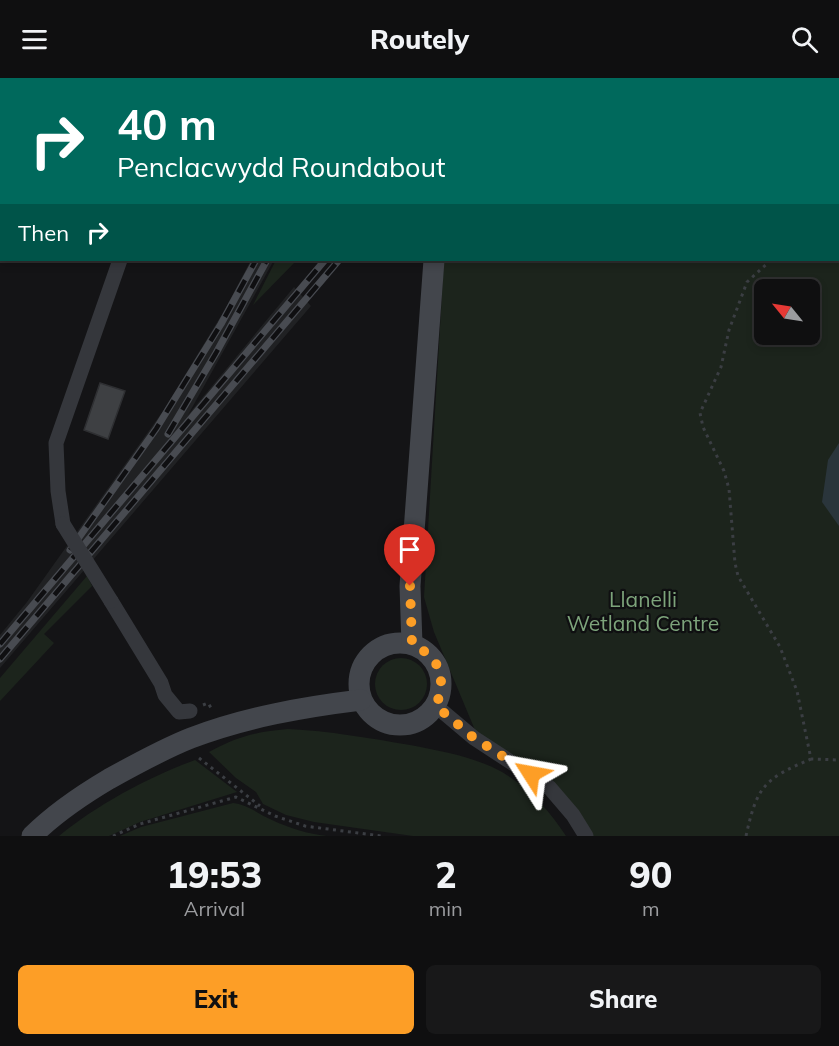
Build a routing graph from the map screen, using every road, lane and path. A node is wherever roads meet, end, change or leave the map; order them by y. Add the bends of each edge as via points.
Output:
1 (120, 261) edge
2 (434, 261) edge
3 (770, 261) edge
4 (412, 644) junction
5 (361, 700) junction
6 (436, 706) junction
7 (190, 711) dead end
8 (199, 758) dead end
9 (811, 759) junction
10 (839, 760) edge
11 (266, 811) junction
12 (32, 836) edge
13 (113, 836) edge
14 (381, 836) edge
15 (586, 836) edge
16 (746, 836) edge

1 - 7 street, bridge via 56,443 63,524 161,682 160,700 179,712
2 - 4 main road via 410,586
3 - 9 path via 747,282 720,367 700,413 702,427 729,489 738,576 780,647 797,691
4 - 5 main road via 396,642 369,656 358,684
4 - 6 main road via 426,651 439,669 441,692
5 - 6 main road via 369,713 396,726 418,721
5 - 12 main road via 303,707 191,738 140,761 87,792
6 - 15 street via 474,738 549,787
8 - 11 path
9 - 10 path
9 - 16 path via 763,786
11 - 13 path via 236,797 140,824
11 - 14 path via 305,826

